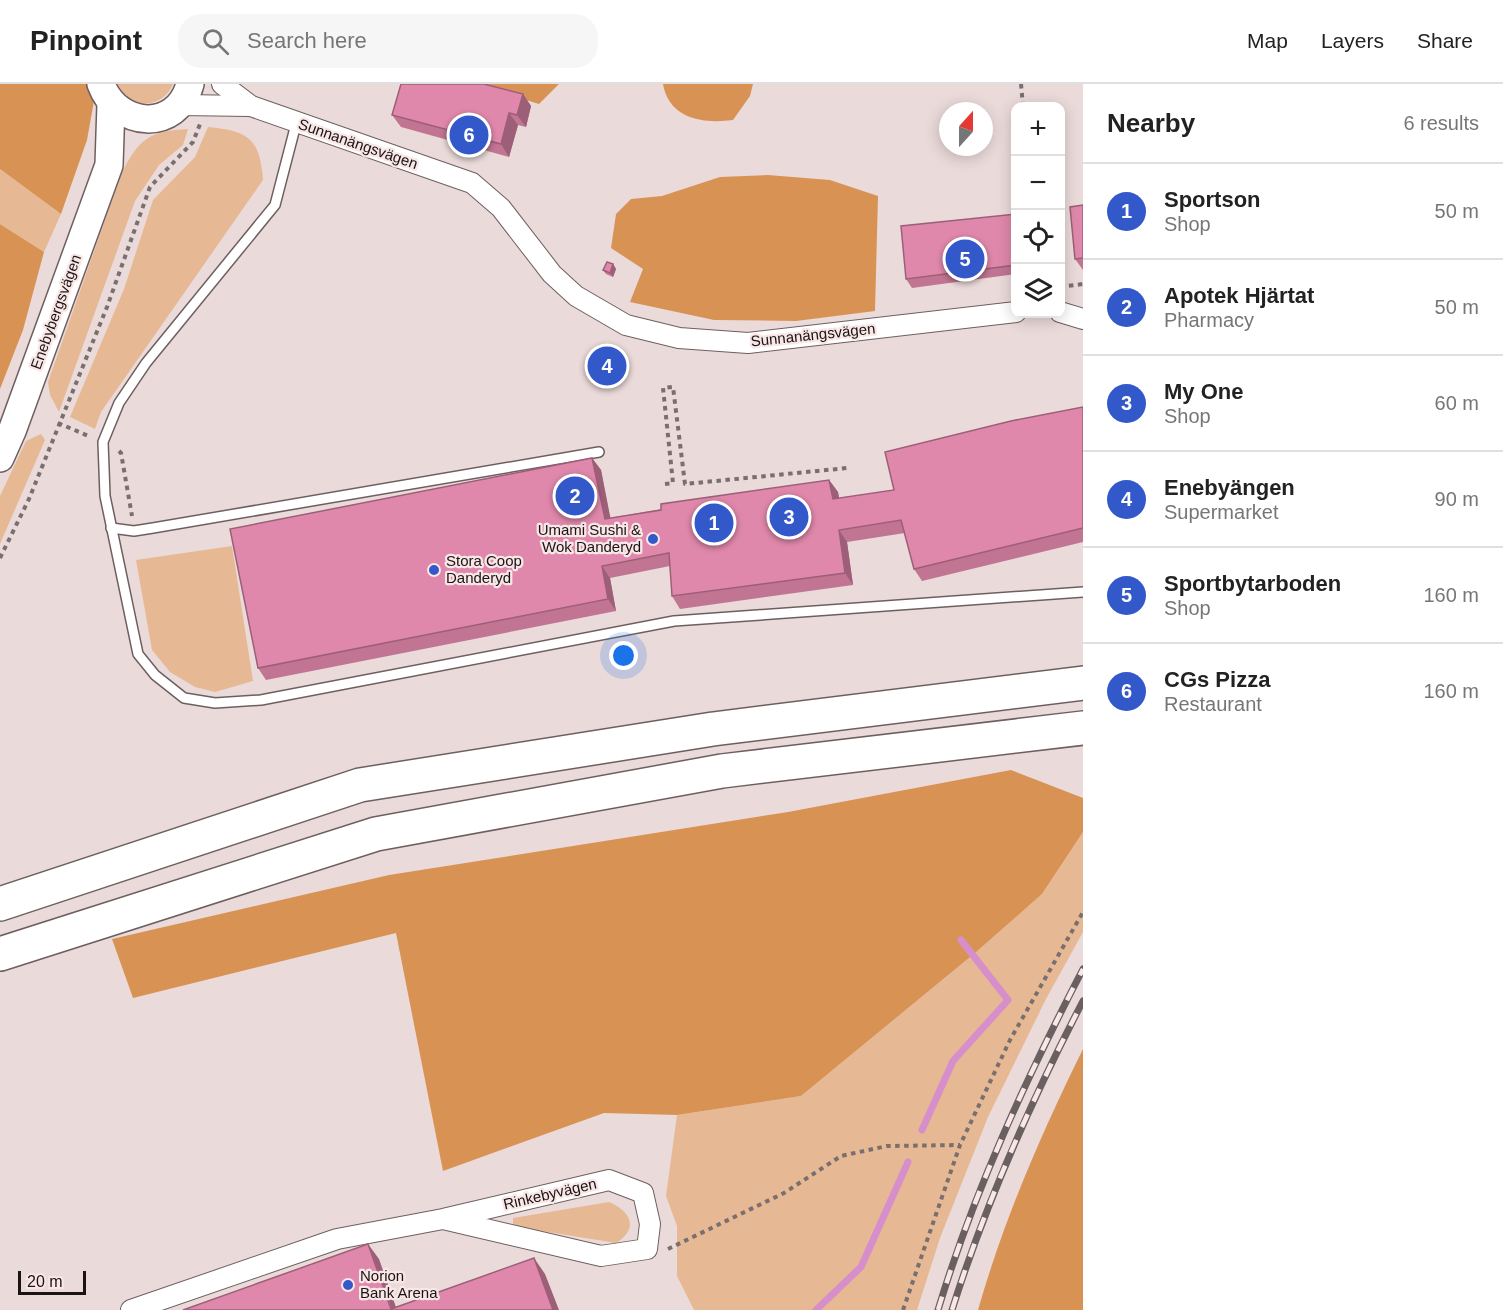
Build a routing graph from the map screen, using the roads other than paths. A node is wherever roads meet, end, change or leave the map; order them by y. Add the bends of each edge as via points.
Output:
1 (222, 84) edge
2 (106, 94) edge
3 (185, 94) edge
4 (252, 106) junction
5 (146, 120) junction
6 (296, 124) junction
7 (109, 165) junction
8 (1011, 313) edge
9 (1065, 314) edge
10 (1083, 319) edge
11 (599, 452) dead end
12 (0, 458) edge
13 (111, 528) junction
14 (1083, 592) edge
15 (1083, 683) edge
16 (1070, 730) edge
17 (0, 904) edge
18 (0, 954) edge
19 (442, 1219) junction
20 (131, 1310) edge

1 - 4 street, Sunnanängsvägen
2 - 5 main road, Enebybergsvägen via 129,117
2 - 7 main road, Enebybergsvägen
3 - 4 street, Sunnanängsvägen via 208,105
3 - 5 main road, Enebybergsvägen via 166,115
4 - 6 street, Sunnanängsvägen
5 - 7 main road, Enebybergsvägen
6 - 8 street, Sunnanängsvägen via 472,183 501,208 552,274 576,296 626,326 679,338 748,343
6 - 13 lane via 275,205 146,363 119,403 103,442 105,496
7 - 12 main road, Enebybergsvägen
9 - 10 street
11 - 13 lane via 134,531
13 - 14 lane via 138,654 155,675 184,698 215,703 261,700 674,621
15 - 17 highway via 713,729 360,784
16 - 18 highway via 722,771 376,834
19 - 19 street, Rinkebyvägen via 627,1261 647,1249 650,1224 643,1193 609,1180
19 - 20 street, Rinkebyvägen via 337,1239

